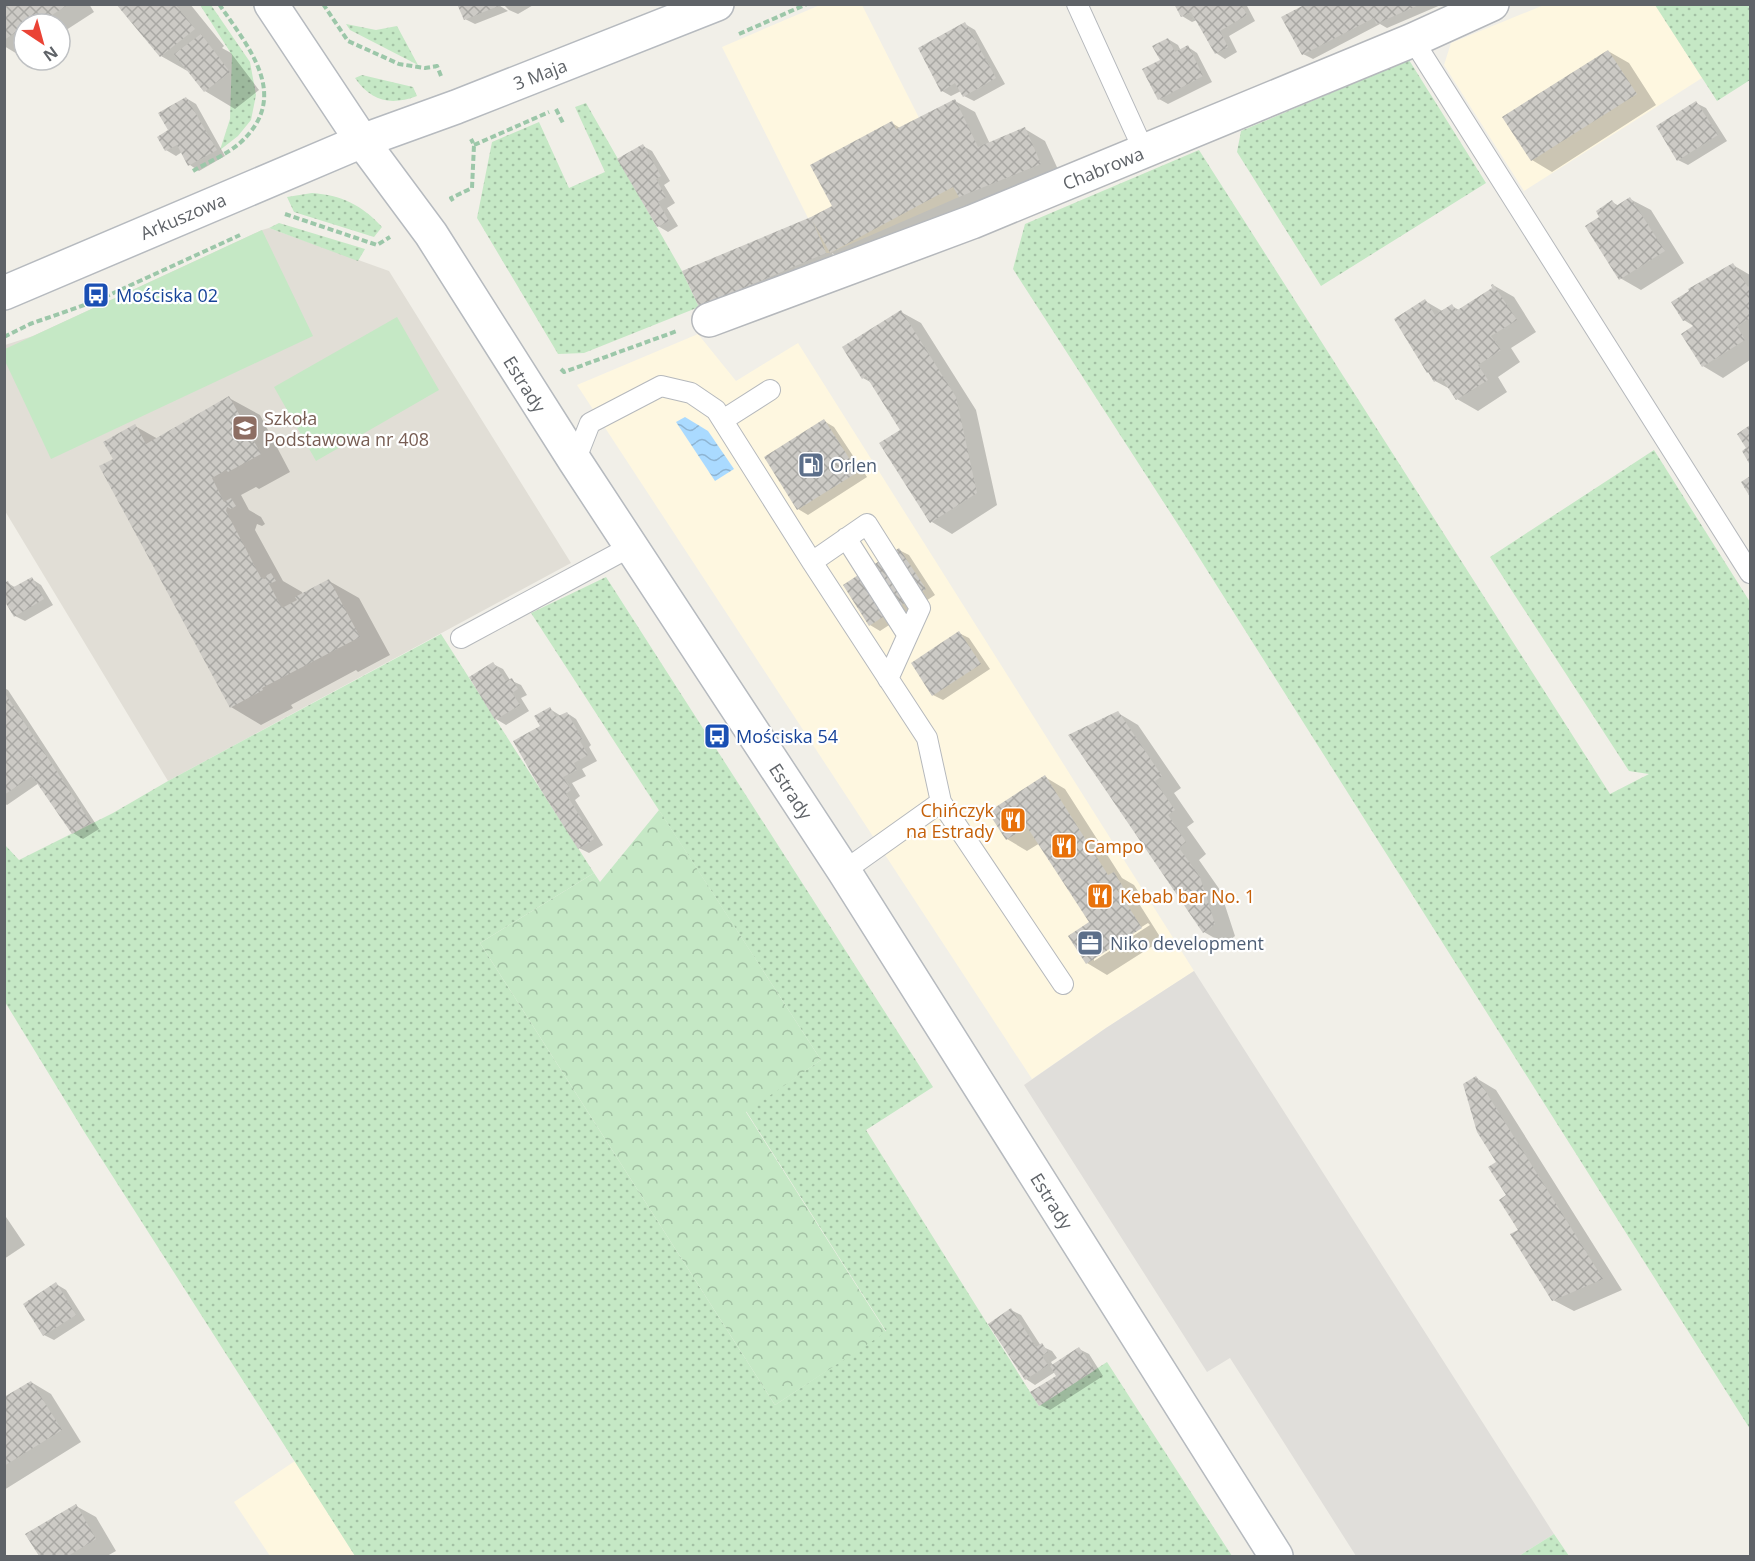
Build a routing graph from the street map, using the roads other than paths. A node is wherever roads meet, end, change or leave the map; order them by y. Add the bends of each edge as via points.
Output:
1 (271, 4) edge
2 (717, 4) edge
3 (1077, 4) edge
4 (1492, 4) edge
5 (1413, 39) junction
6 (362, 141) junction
7 (1144, 151) junction
8 (4, 293) edge
9 (709, 320) road end
10 (770, 390) dead end
11 (723, 420) junction
12 (574, 461) junction
13 (630, 547) junction
14 (812, 562) junction
15 (1750, 573) edge
16 (461, 638) dead end
17 (888, 679) junction
18 (941, 802) junction
19 (843, 871) junction
20 (1063, 984) dead end
21 (1276, 1557) edge

1 - 6 main road, Estrady
2 - 6 main road, 3 Maja
3 - 7 lane
4 - 5 main road, Chabrowa
5 - 7 main road, Chabrowa
5 - 15 lane
6 - 8 main road, Arkuszowa
6 - 12 main road, Estrady via 430,234
7 - 9 main road, Chabrowa via 972,222
10 - 11 lane
11 - 12 lane via 716,410 691,393 661,386 590,423
11 - 14 lane
12 - 13 main road, Estrady
13 - 16 lane
13 - 19 main road, Estrady
14 - 17 lane
14 - 17 lane via 867,524 920,608
17 - 18 lane via 927,738
18 - 19 lane
18 - 20 lane
19 - 21 main road, Estrady

